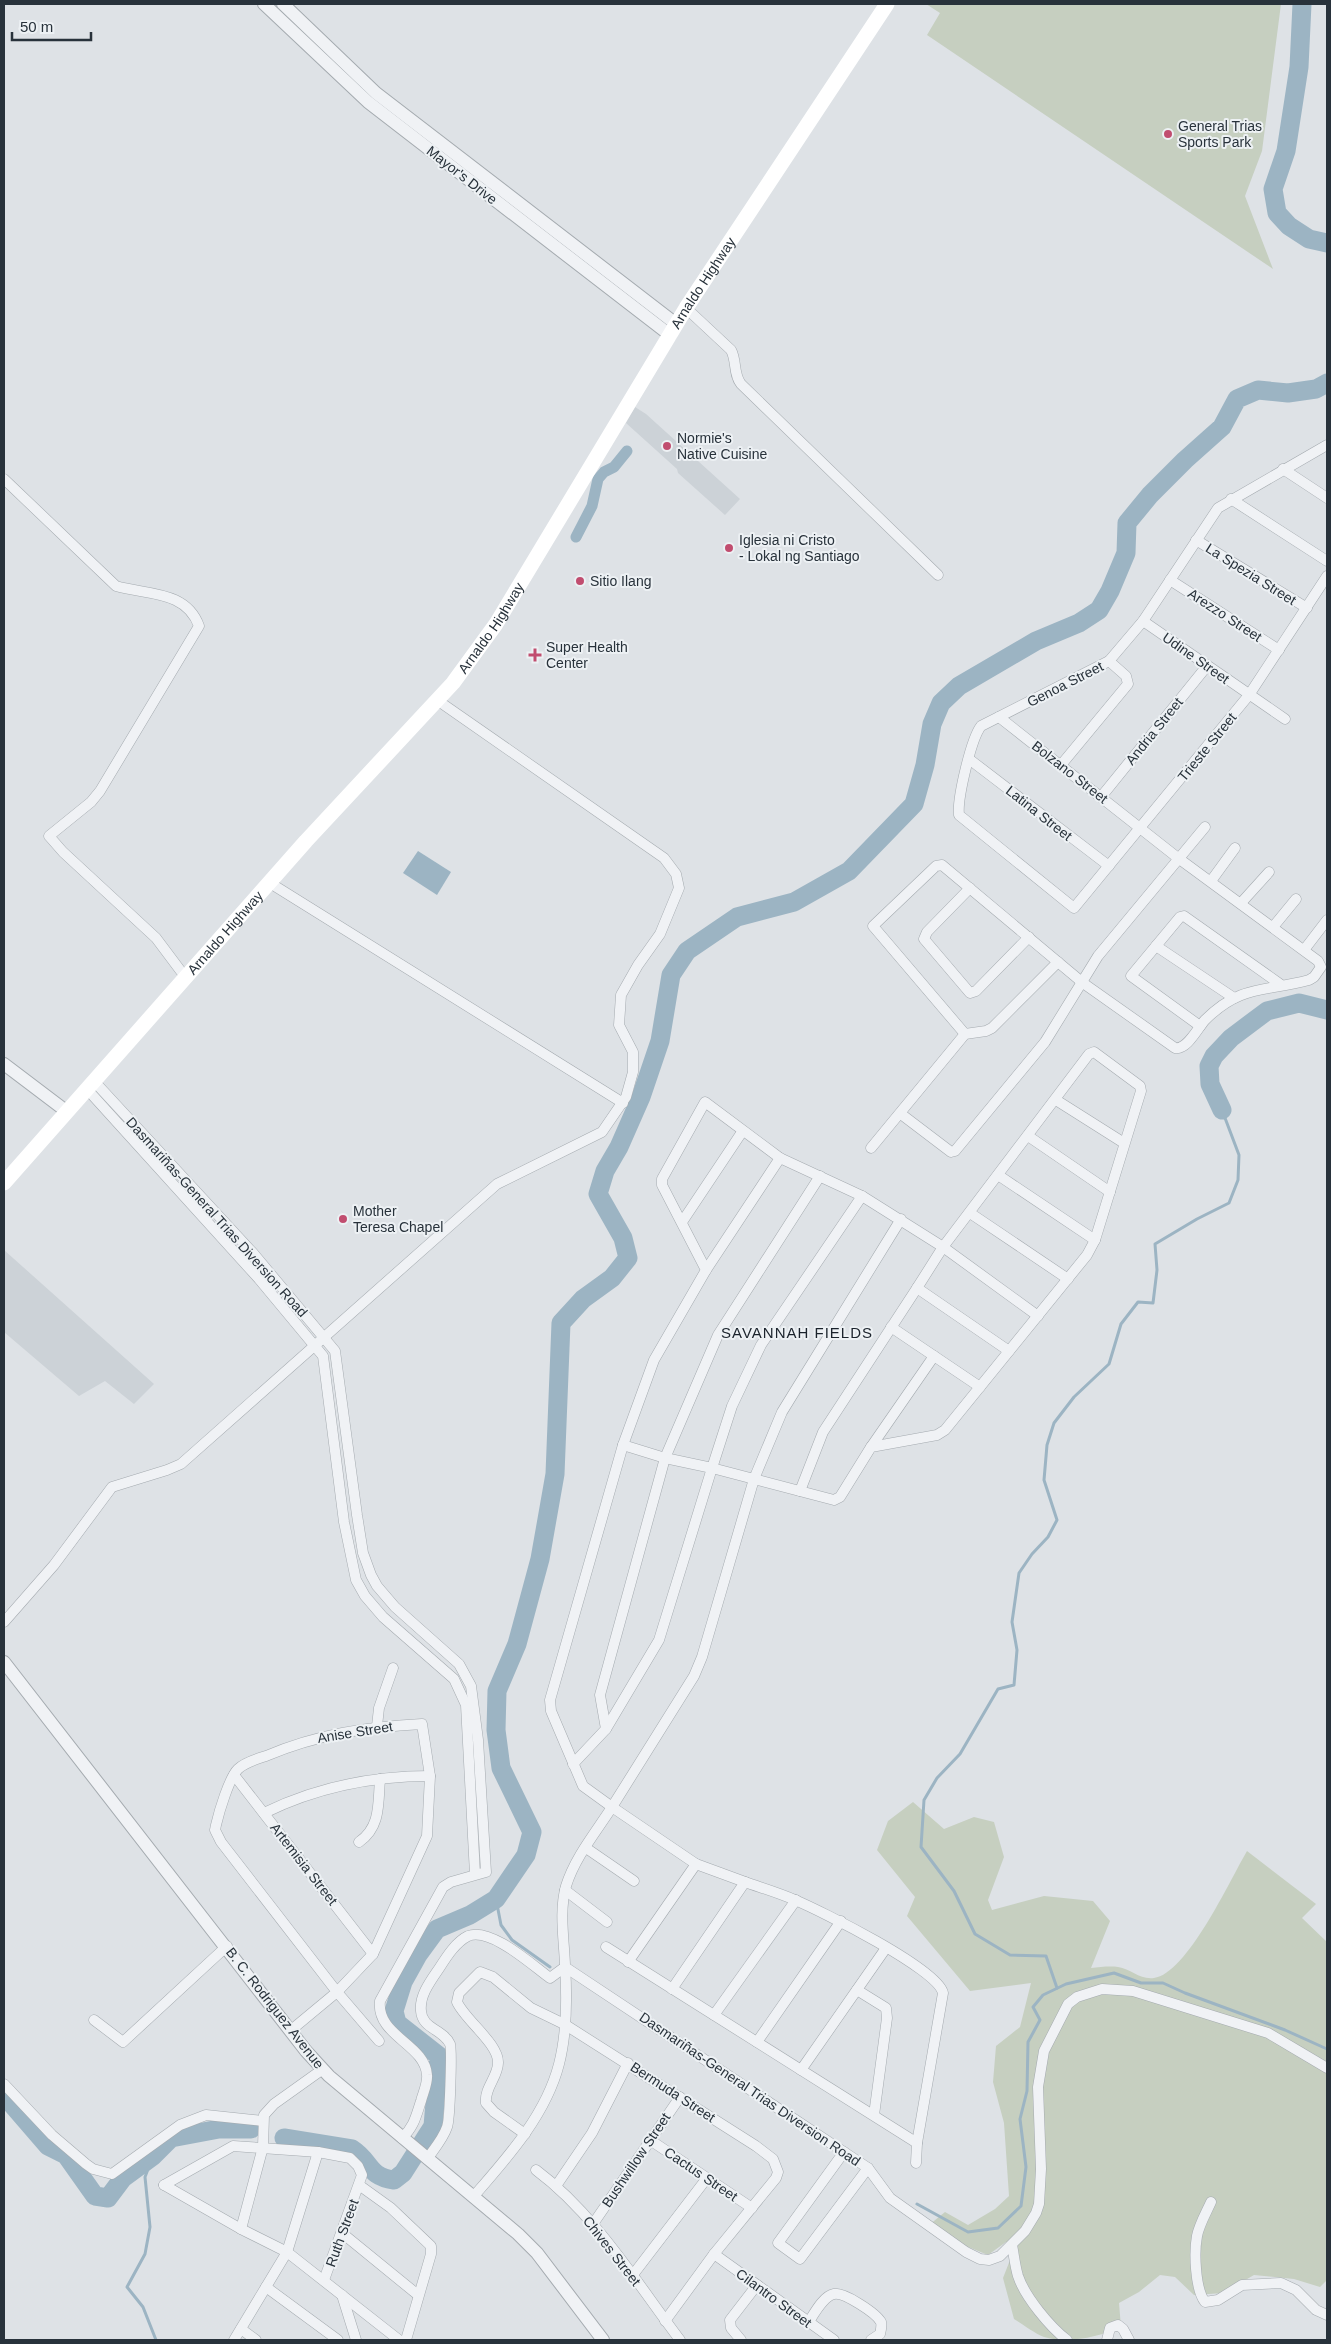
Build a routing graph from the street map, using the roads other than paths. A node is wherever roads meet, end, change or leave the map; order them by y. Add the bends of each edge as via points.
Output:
1 (264, 4) edge
2 (283, 4) edge
3 (887, 4) edge
4 (430, 142) junction
5 (686, 308) junction
6 (673, 329) junction
7 (1327, 445) edge
8 (1283, 469) junction
9 (4, 479) edge
10 (1327, 498) edge
11 (1231, 499) junction
12 (1196, 540) junction
13 (1327, 561) edge
14 (938, 575) dead end
15 (1327, 576) edge
16 (1170, 580) junction
17 (1307, 608) junction
18 (1143, 621) junction
19 (1279, 650) junction
20 (1109, 661) junction
21 (1208, 666) junction
22 (1249, 695) junction
23 (437, 700) junction
24 (999, 717) junction
25 (1286, 719) dead end
26 (969, 759) junction
27 (1061, 765) junction
28 (1101, 797) junction
29 (1205, 827) dead end
30 (1140, 828) junction
31 (1235, 848) dead end
32 (1178, 858) junction
33 (1108, 866) junction
34 (1269, 872) dead end
35 (1211, 881) junction
36 (270, 883) junction
37 (970, 888) junction
38 (1296, 900) dead end
39 (1242, 903) junction
40 (1074, 908) joint
41 (1327, 920) edge
42 (1273, 927) junction
43 (1029, 937) junction
44 (1156, 946) junction
45 (1304, 950) junction
46 (1058, 962) junction
47 (186, 978) junction
48 (1083, 983) junction
49 (1280, 984) junction
50 (1234, 998) junction
51 (1200, 1026) junction
52 (965, 1034) junction
53 (4, 1064) edge
54 (90, 1084) junction
55 (1056, 1100) junction
56 (622, 1103) junction
57 (66, 1111) junction
58 (901, 1114) junction
59 (742, 1132) junction
60 (1028, 1136) junction
61 (1124, 1143) junction
62 (870, 1148) dead end
63 (780, 1158) junction
64 (998, 1175) junction
65 (820, 1176) junction
66 (4, 1183) edge
67 (1110, 1192) junction
68 (862, 1196) junction
69 (970, 1213) junction
70 (901, 1219) junction
71 (682, 1222) junction
72 (1095, 1240) junction
73 (943, 1247) junction
74 (706, 1270) junction
75 (1068, 1279) junction
76 (917, 1288) junction
77 (1038, 1316) junction
78 (891, 1327) junction
79 (324, 1338) junction
80 (315, 1346) junction
81 (1009, 1351) junction
82 (934, 1356) junction
83 (980, 1387) junction
84 (623, 1445) junction
85 (871, 1447) junction
86 (665, 1458) junction
87 (712, 1468) junction
88 (754, 1479) junction
89 (800, 1491) junction
90 (4, 1622) edge
91 (4, 1662) edge
92 (393, 1668) dead end
93 (377, 1726) junction
94 (606, 1729) junction
95 (573, 1764) junction
96 (234, 1775) junction
97 (430, 1776) junction
98 (380, 1779) junction
99 (612, 1807) junction
100 (264, 1813) junction
101 (359, 1842) dead end
102 (586, 1848) junction
103 (696, 1864) junction
104 (481, 1873) junction
105 (634, 1881) dead end
106 (745, 1882) junction
107 (565, 1890) junction
108 (796, 1900) junction
109 (841, 1921) junction
110 (607, 1922) dead end
111 (227, 1946) junction
112 (606, 1947) dead end
113 (886, 1948) junction
114 (374, 1954) junction
115 (628, 1962) junction
116 (566, 1967) junction
117 (672, 1989) junction
118 (857, 1990) junction
119 (336, 1992) junction
120 (714, 2015) junction
121 (94, 2020) dead end
122 (564, 2024) junction
123 (290, 2031) junction
124 (379, 2041) dead end
125 (757, 2042) junction
126 (628, 2064) junction
127 (1327, 2068) edge
128 (323, 2069) junction
129 (801, 2070) junction
130 (4, 2084) edge
131 (680, 2097) junction
132 (874, 2115) junction
133 (263, 2120) junction
134 (525, 2134) junction
135 (403, 2139) junction
136 (650, 2140) junction
137 (917, 2143) junction
138 (263, 2147) junction
139 (318, 2152) junction
140 (844, 2152) junction
141 (426, 2158) junction
142 (916, 2163) dead end
143 (868, 2168) junction
144 (536, 2170) dead end
145 (707, 2178) junction
146 (359, 2185) junction
147 (556, 2186) junction
148 (474, 2197) junction
149 (1211, 2202) dead end
150 (752, 2208) junction
151 (593, 2224) junction
152 (242, 2229) junction
153 (342, 2233) junction
154 (1012, 2245) junction
155 (287, 2252) junction
156 (714, 2254) junction
157 (632, 2276) junction
158 (324, 2280) junction
159 (756, 2285) junction
160 (266, 2287) junction
161 (342, 2295) junction
162 (418, 2295) junction
163 (1327, 2315) edge
164 (665, 2321) junction
165 (808, 2323) junction
166 (241, 2329) junction
167 (234, 2340) edge
168 (256, 2340) edge
169 (338, 2340) edge
170 (356, 2340) edge
171 (400, 2340) edge
172 (406, 2340) edge
173 (603, 2340) edge
174 (680, 2340) edge
175 (741, 2340) edge
176 (834, 2340) edge
177 (871, 2340) edge
178 (1067, 2340) edge
179 (1107, 2340) edge
180 (1129, 2340) edge

1 - 4 street, Mayor's Drive via 368,102
2 - 4 street, Mayor's Drive
3 - 5 main road, Arnaldo Highway
4 - 6 street, Mayor's Drive
5 - 6 main road, Arnaldo Highway
5 - 14 street via 731,350 741,384
6 - 23 main road, Arnaldo Highway via 496,624 468,666
7 - 8 street, Genoa Street
8 - 10 street
8 - 11 street, Genoa Street
9 - 47 street via 116,586 158,593 179,601 196,616 200,626 100,791 49,836 62,852 156,938
11 - 12 street, Genoa Street via 1218,508
11 - 13 street
12 - 16 street, Genoa Street
12 - 17 street, La Spezia Street
15 - 17 street, Trieste Street
16 - 18 street, Genoa Street
16 - 19 street, Arezzo Street
17 - 19 street, Trieste Street
18 - 20 street, Genoa Street
18 - 21 street, Udine Street
19 - 22 street, Trieste Street
20 - 24 street, Genoa Street
20 - 27 street via 1126,676 1128,684
21 - 22 street, Udine Street
21 - 28 street, Andria Street
22 - 25 street, Udine Street
22 - 30 street, Trieste Street
23 - 36 main road, Arnaldo Highway
23 - 56 street via 664,858 676,874 679,888 660,934 621,995 619,1025 633,1052 633,1072
24 - 26 street, Genoa Street via 978,730
24 - 27 street, Bolzano Street
26 - 33 street, Latina Street
26 - 40 street, Genoa Street via 959,815
27 - 28 street, Bolzano Street
28 - 30 street, Bolzano Street
29 - 32 street
30 - 32 street, Bolzano Street
30 - 33 street, Trieste Street
31 - 35 street
32 - 35 street, Bolzano Street
32 - 48 street via 1098,956
33 - 40 street, Trieste Street
34 - 39 street
35 - 39 street, Bolzano Street
36 - 47 main road, Arnaldo Highway
36 - 56 street
37 - 43 street
37 - 43 street via 924,939 970,993 976,992
37 - 52 street via 942,865 936,866 873,926
38 - 42 street
39 - 42 street, Bolzano Street
41 - 45 street
42 - 45 street, Bolzano Street
43 - 46 street
44 - 49 street via 1184,916
44 - 50 street
44 - 51 street via 1131,976
45 - 49 street, Bolzano Street via 1318,960 1321,967 1314,977
46 - 48 street
46 - 52 street via 992,1028
47 - 54 main road, Arnaldo Highway
48 - 51 street via 1175,1048 1183,1047
48 - 58 street via 1045,1042 955,1150 951,1152
49 - 50 street
50 - 51 street
52 - 58 street
53 - 57 street
54 - 57 main road, Arnaldo Highway
54 - 79 street, Dasmariñas-General Trias Diversion Road via 253,1253
54 - 80 street, Dasmariñas-General Trias Diversion Road
55 - 60 street
55 - 61 street
55 - 61 street via 1089,1054 1094,1052 1140,1086
56 - 79 street via 602,1132 497,1184
57 - 66 main road, Arnaldo Highway
58 - 62 street
59 - 63 street
59 - 71 street
59 - 71 street via 704,1102 662,1179 662,1185
60 - 64 street
60 - 67 street
61 - 67 street
63 - 65 street
63 - 74 street
64 - 69 street
64 - 72 street
65 - 68 street
65 - 86 street via 718,1334
67 - 72 street
68 - 70 street
68 - 87 street via 761,1345 732,1406
69 - 73 street
69 - 75 street
70 - 73 street
70 - 88 street via 782,1412
71 - 74 street
72 - 75 street
73 - 76 street
73 - 77 street
74 - 84 street via 654,1360
75 - 77 street
76 - 78 street
76 - 81 street
77 - 81 street
78 - 82 street
78 - 89 street via 823,1432
79 - 80 street
79 - 104 street, Dasmariñas-General Trias Diversion Road via 334,1352 363,1553 371,1575 395,1607 459,1664 471,1686 478,1740
80 - 90 street via 181,1464 112,1487 54,1565
80 - 104 street, Dasmariñas-General Trias Diversion Road via 323,1356 344,1522 356,1580 383,1616 454,1680 466,1705
81 - 83 street
82 - 83 street
82 - 85 street
83 - 85 street via 945,1430 937,1435
84 - 86 street
84 - 95 street via 550,1700 551,1711
85 - 89 street via 840,1497 834,1500
86 - 87 street
86 - 94 street via 600,1695
87 - 88 street
87 - 94 street via 660,1640
88 - 89 street
88 - 99 street via 694,1676
91 - 111 street, B. C. Rodriguez Avenue
92 - 93 street via 379,1708
93 - 96 street, Anise Street via 335,1732 292,1744 246,1764
93 - 97 street, Anise Street via 422,1724
94 - 95 street
95 - 99 street via 583,1786
96 - 100 street, Artemisia Street
96 - 119 street via 216,1825 218,1836
97 - 98 street
97 - 114 street, Anise Street via 427,1836
98 - 100 street via 314,1792
98 - 101 street via 376,1822
99 - 102 street
99 - 103 street
100 - 114 street, Artemisia Street
102 - 105 street
102 - 107 street via 574,1866
103 - 106 street
103 - 115 street
104 - 135 street via 443,1887 380,2001 382,2020 419,2056 428,2076 413,2126
106 - 108 street
106 - 117 street
107 - 110 street
107 - 116 street via 562,1909
108 - 109 street
108 - 120 street
109 - 113 street
109 - 125 street
111 - 121 street via 123,2042
111 - 123 street, B. C. Rodriguez Avenue
112 - 115 street
113 - 118 street
113 - 137 street via 934,1980 943,1994
114 - 119 street, Anise Street
115 - 117 street
116 - 122 street
116 - 140 street, Dasmariñas-General Trias Diversion Road
116 - 141 street via 550,1978 495,1939 482,1934 469,1936 457,1944 445,1959 420,2003 426,2024 446,2037 452,2064 447,2127
117 - 120 street
118 - 129 street
118 - 132 street via 886,2008
119 - 123 street, Anise Street
119 - 124 street
120 - 125 street
122 - 126 street, Bermuda Street
122 - 134 street via 559,2063 552,2083
122 - 134 street, Bermuda Street via 531,2008 485,1972 476,1975 458,1997 460,2007 497,2055 497,2069 486,2093 486,2103
123 - 128 street, B. C. Rodriguez Avenue
125 - 129 street
126 - 131 street, Bermuda Street
126 - 147 street via 592,2133
127 - 154 street, Dasmariñas-General Trias Diversion Road via 1268,2033 1133,1991 1112,1989 1077,1997 1068,2004 1044,2051 1038,2087 1039,2204 1032,2222
128 - 133 street via 274,2104
128 - 135 street, B. C. Rodriguez Avenue
129 - 132 street
130 - 133 street via 52,2135 86,2164 112,2174 180,2126 206,2115
131 - 136 street, Bushwillow Street
131 - 150 street, Bermuda Street via 756,2146 777,2165 776,2178
132 - 137 street
133 - 138 street
134 - 148 street
135 - 141 street, B. C. Rodriguez Avenue
136 - 145 street, Cactus Street
136 - 151 street, Bushwillow Street
137 - 142 street
138 - 139 street
138 - 152 street
138 - 152 street via 233,2146 164,2185
139 - 146 street via 350,2158 355,2162 362,2176
139 - 155 street
140 - 143 street, Dasmariñas-General Trias Diversion Road
140 - 143 street via 778,2244 800,2259
141 - 148 street, B. C. Rodriguez Avenue
143 - 154 street, Dasmariñas-General Trias Diversion Road via 890,2198 966,2252 989,2260 1000,2256
144 - 147 street, Chives Street
145 - 150 street, Cactus Street
145 - 157 street
146 - 153 street, Ruth Street
146 - 162 street via 391,2208 431,2246
147 - 151 street, Chives Street
148 - 173 street, B. C. Rodriguez Avenue via 537,2253
149 - 163 street via 1197,2236 1197,2281 1205,2302 1218,2300 1242,2285 1281,2283 1296,2290 1316,2310
150 - 156 street
151 - 157 street, Chives Street
152 - 155 street
153 - 158 street, Ruth Street
153 - 162 street
154 - 178 street via 1018,2277 1050,2324
155 - 158 street
155 - 160 street
156 - 159 street, Cilantro Street
156 - 164 street
157 - 164 street, Chives Street
158 - 161 street
159 - 165 street, Cilantro Street
159 - 175 street via 730,2320 731,2328
160 - 166 street
160 - 169 street
161 - 170 street
161 - 171 street
162 - 172 street
164 - 174 street, Chives Street
165 - 176 street, Cilantro Street
165 - 177 street via 827,2298 840,2294 881,2322 880,2334
166 - 167 street
166 - 168 street
179 - 180 street via 1110,2328 1118,2325

